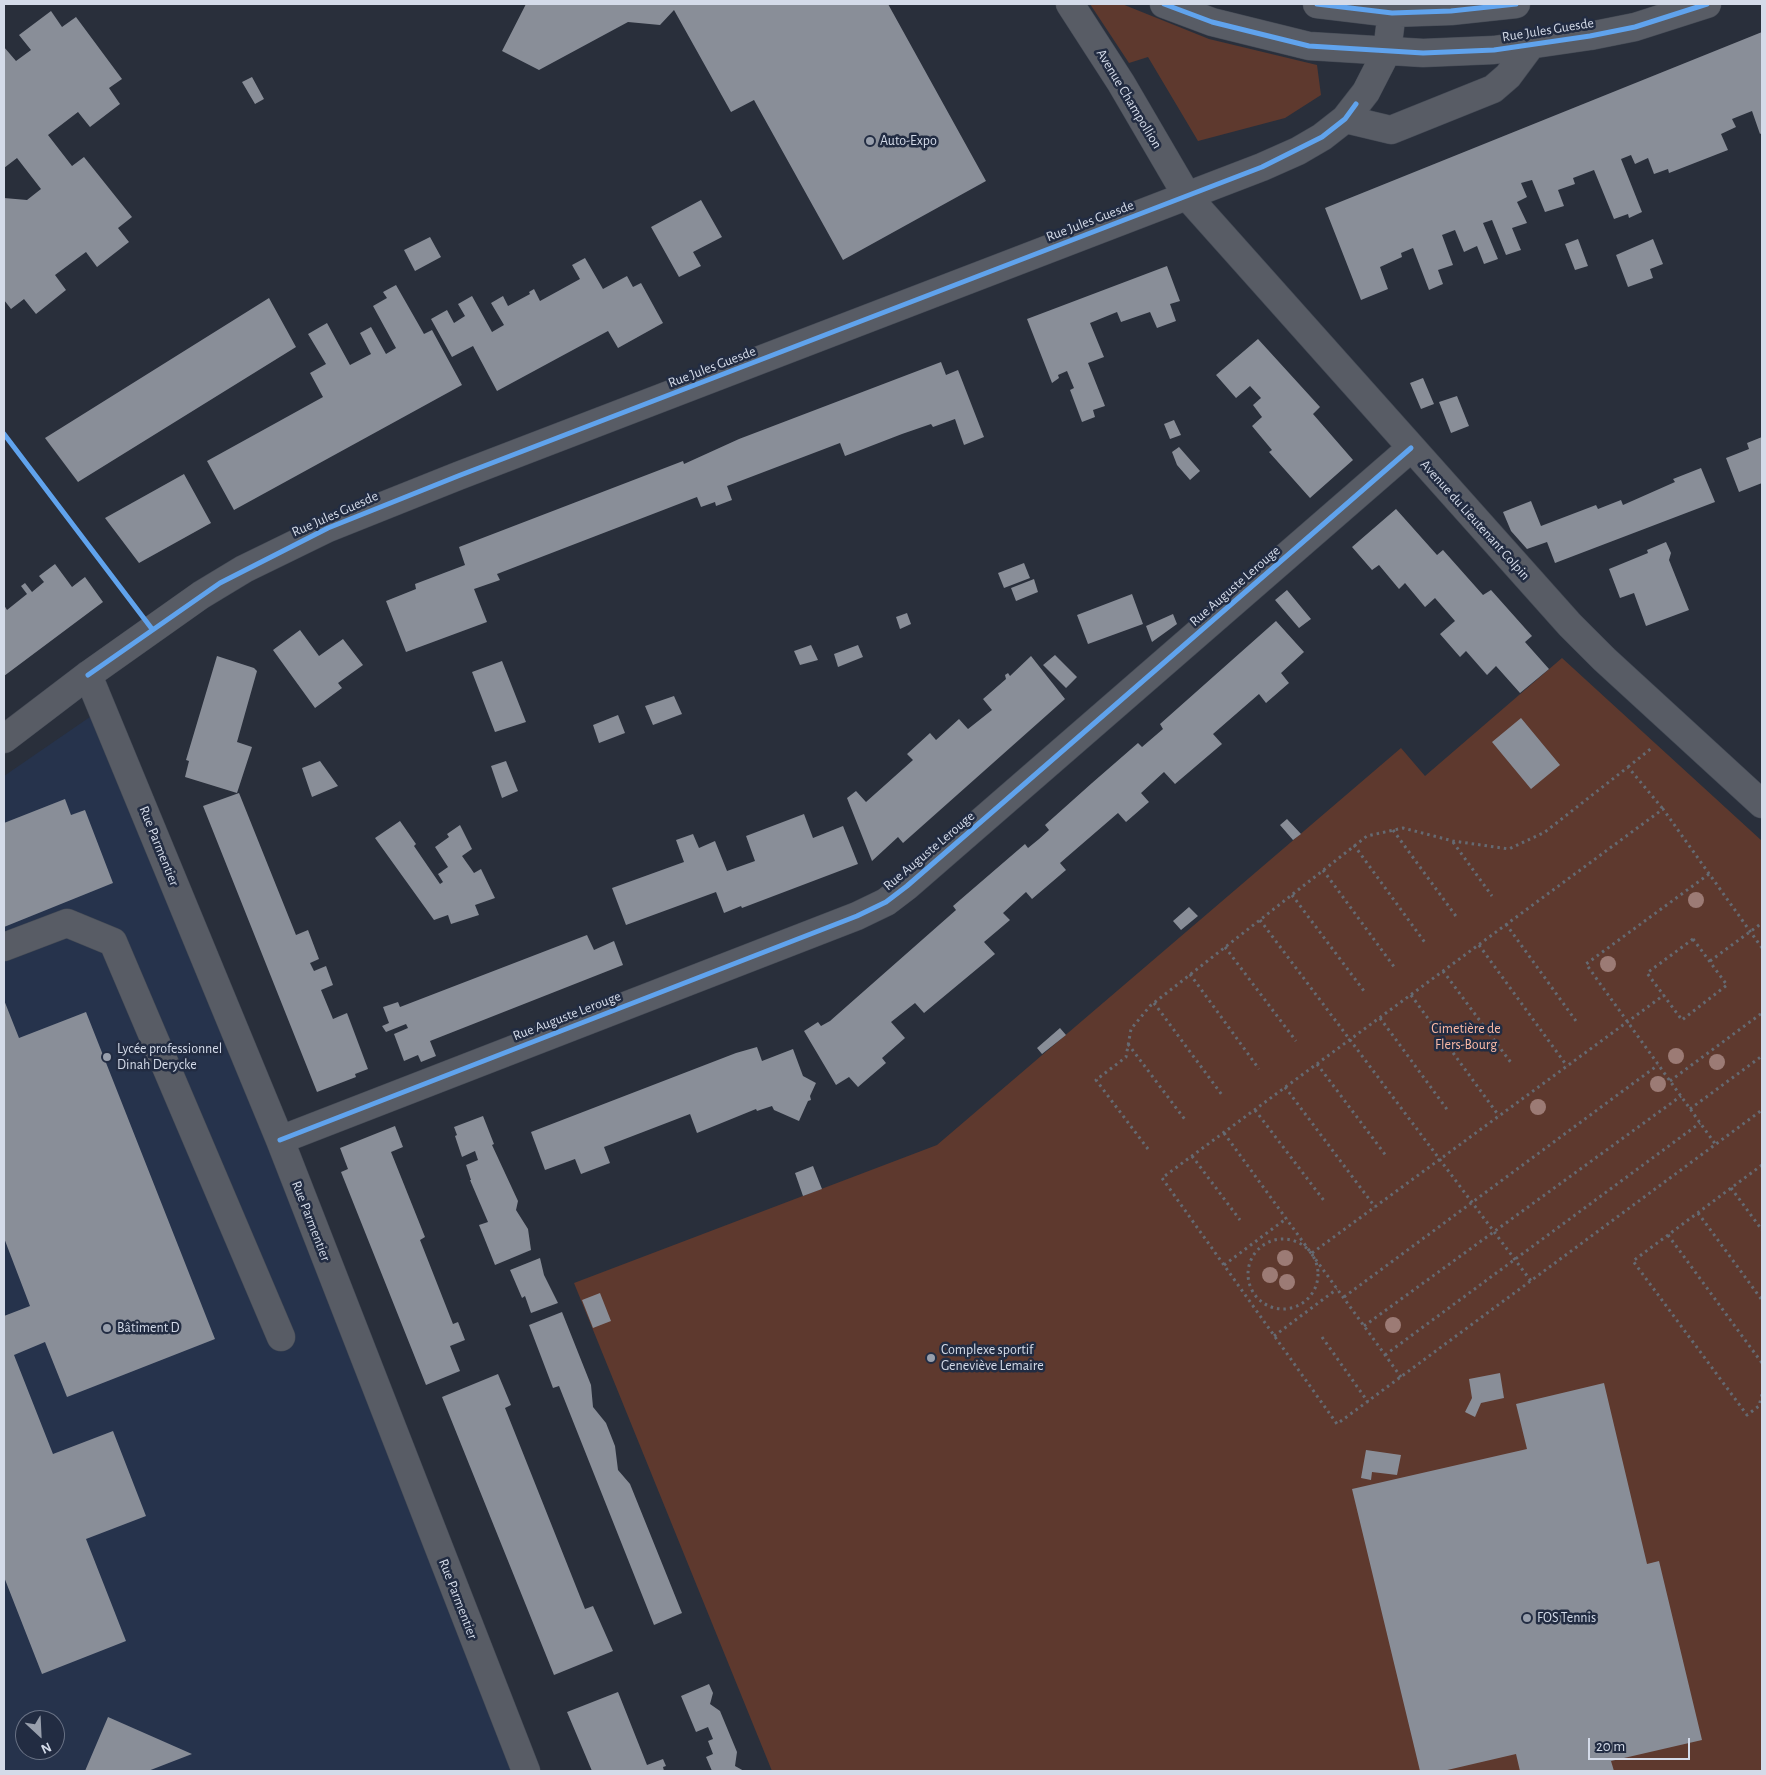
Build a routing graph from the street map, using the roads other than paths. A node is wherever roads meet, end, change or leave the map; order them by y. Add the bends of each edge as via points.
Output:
1 (1070, 4) edge
2 (1164, 4) edge
3 (1317, 4) edge
4 (1516, 4) edge
5 (1707, 4) edge
6 (1392, 8) edge
7 (1531, 45) junction
8 (1387, 51) junction
9 (1345, 119) junction
10 (1187, 196) junction
11 (1411, 448) junction
12 (88, 675) junction
13 (4, 739) edge
14 (1762, 804) edge
15 (4, 948) edge
16 (280, 1140) junction
17 (280, 1337) dead end
18 (526, 1771) edge

1 - 10 street, Avenue Champollion via 1121,82
2 - 8 street via 1212,22 1309,46
3 - 6 street
4 - 6 street via 1451,11
5 - 7 street, Rue Jules Guesde via 1635,27
6 - 8 street, Rue Jules Guesde
7 - 8 street, Rue Jules Guesde via 1457,52
7 - 9 street, Rue Jules Guesde via 1508,76 1493,89 1390,130
8 - 9 street, Rue Jules Guesde via 1366,92
9 - 10 street, Rue Jules Guesde via 1298,151
10 - 11 street, Avenue du Lieutenant Colpin
10 - 12 street, Rue Jules Guesde via 328,528 220,583
11 - 14 street, Avenue du Lieutenant Colpin via 1570,625
11 - 16 street, Rue Auguste Lerouge via 886,902
12 - 13 street, Rue Jules Guesde
12 - 16 street, Rue Parmentier
15 - 17 street via 67,923 113,942
16 - 18 street, Rue Parmentier

